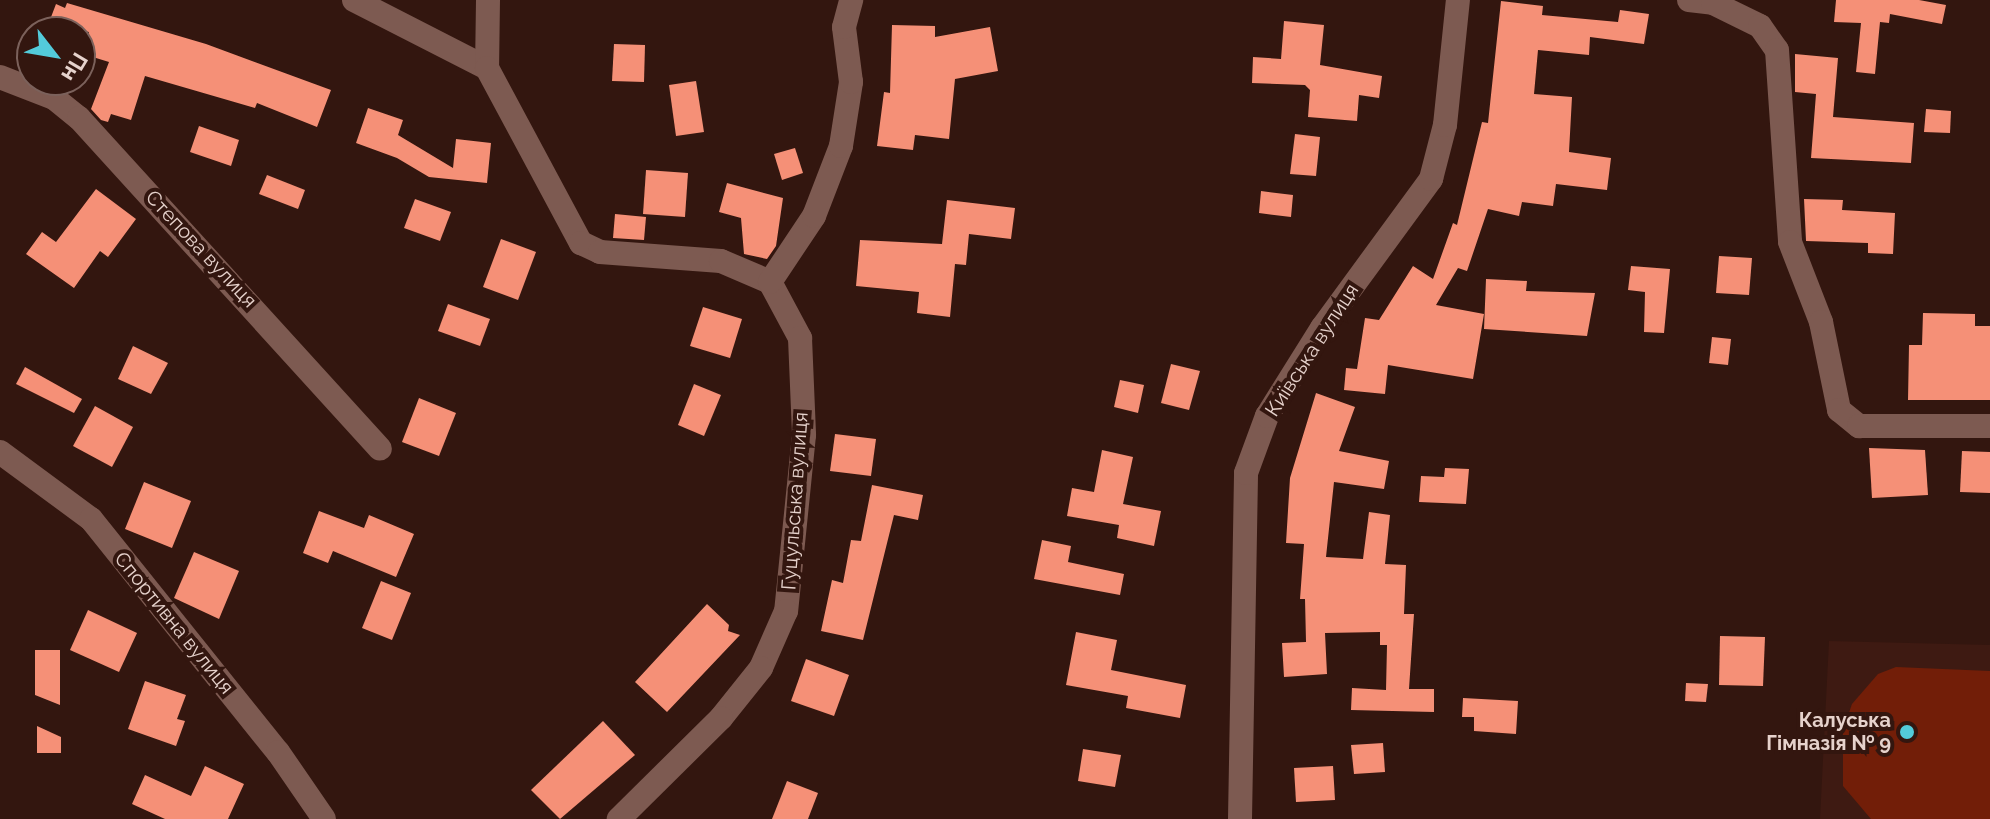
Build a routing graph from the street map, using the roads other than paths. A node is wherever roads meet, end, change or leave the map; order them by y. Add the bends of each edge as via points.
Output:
1 (354, 0) edge
2 (488, 0) edge
3 (851, 0) edge
4 (1458, 0) edge
5 (1689, 0) edge
6 (487, 68) junction
7 (0, 77) edge
8 (770, 282) junction
9 (1990, 426) edge
10 (380, 449) dead end
11 (0, 452) edge
12 (324, 819) edge
13 (619, 819) edge
14 (1240, 819) edge

1 - 6 street
2 - 6 street
3 - 8 street via 844,27 851,82 841,146 814,216
4 - 14 street, Київська вулиця via 1445,125 1431,179 1306,353 1267,416 1246,473
5 - 9 street via 1713,3 1760,26 1777,50 1790,242 1821,322 1839,410 1859,426
6 - 8 street via 581,243 600,252 721,261
7 - 10 street, Степова вулиця via 54,98 79,118
8 - 13 street, Гуцульська вулиця via 800,338 804,435 786,611 753,678
11 - 12 street, Спортивна вулиця via 91,519 278,752

